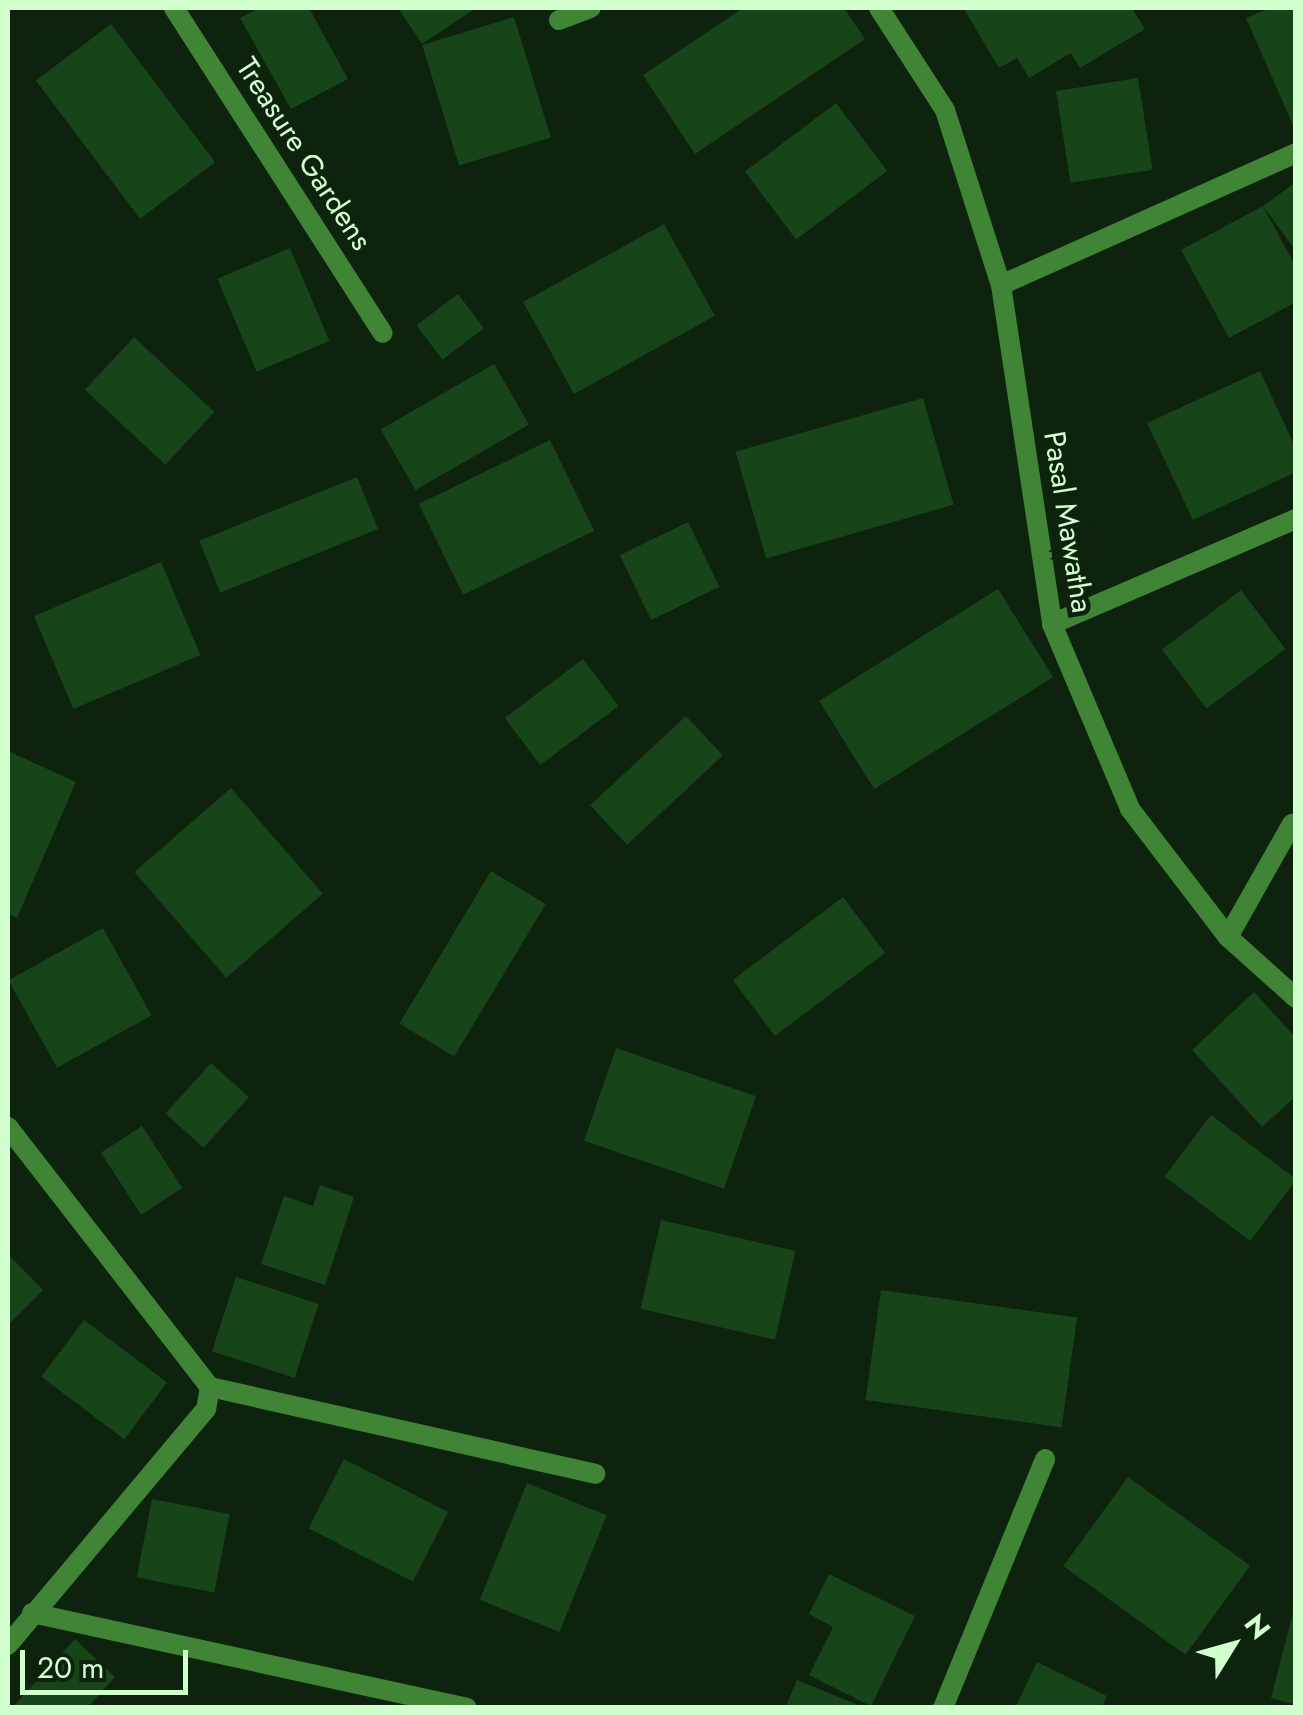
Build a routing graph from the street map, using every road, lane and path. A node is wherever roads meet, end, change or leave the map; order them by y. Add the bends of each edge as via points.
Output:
1 (174, 8) edge
2 (592, 8) edge
3 (879, 8) edge
4 (559, 20) dead end
5 (1296, 153) edge
6 (1000, 285) junction
7 (383, 333) dead end
8 (1296, 520) edge
9 (1052, 624) junction
10 (1292, 824) dead end
11 (1228, 937) junction
12 (1296, 998) edge
13 (8, 1127) edge
14 (210, 1387) junction
15 (1046, 1459) dead end
16 (595, 1474) dead end
17 (32, 1613) junction
18 (8, 1645) edge
19 (467, 1708) edge
20 (943, 1708) edge

1 - 7 street, Treasure Gardens
2 - 4 street
3 - 6 street, Pasal Mawatha via 945,110
5 - 6 street
6 - 9 street, Pasal Mawatha
8 - 9 street
9 - 11 street, Pasal Mawatha via 1130,809
10 - 11 street
11 - 12 street, Pasal Mawatha
13 - 14 street
14 - 16 street
14 - 17 street via 206,1409
15 - 20 street
17 - 18 street
17 - 19 street

